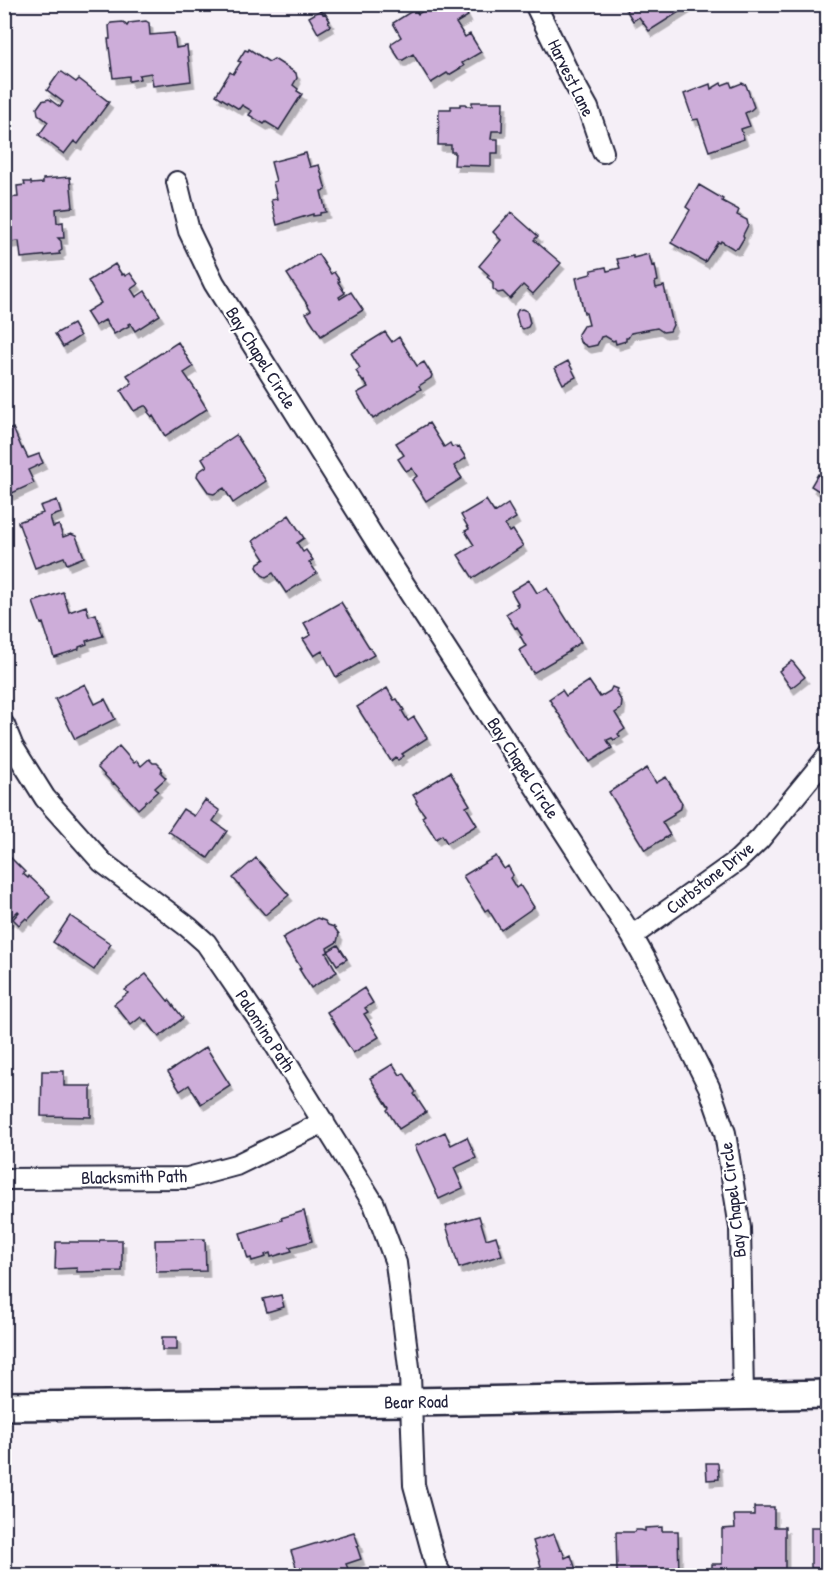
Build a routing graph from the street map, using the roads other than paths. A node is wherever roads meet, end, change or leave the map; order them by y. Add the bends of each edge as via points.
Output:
1 (535, 4) edge
2 (603, 152) dead end
3 (177, 182) dead end
4 (4, 725) edge
5 (828, 756) edge
6 (632, 936) junction
7 (324, 1122) junction
8 (4, 1179) edge
9 (828, 1394) edge
10 (743, 1396) junction
11 (411, 1402) junction
12 (4, 1406) edge
13 (442, 1575) edge

1 - 2 street, Harvest Lane via 588,108
3 - 6 street, Bay Chapel Circle via 189,231 214,283
4 - 7 street, Palomino Path via 45,798 102,862 206,943
5 - 6 street, Curbstone Drive via 737,861
6 - 10 street, Bay Chapel Circle via 710,1087 725,1132 740,1228
7 - 8 street, Blacksmith Path via 236,1165 188,1178
7 - 11 street, Palomino Path via 374,1204 396,1263
9 - 10 street, Bear Road
10 - 11 street, Bear Road
11 - 12 street, Bear Road
11 - 13 street, Palomino Path via 414,1485 436,1566

